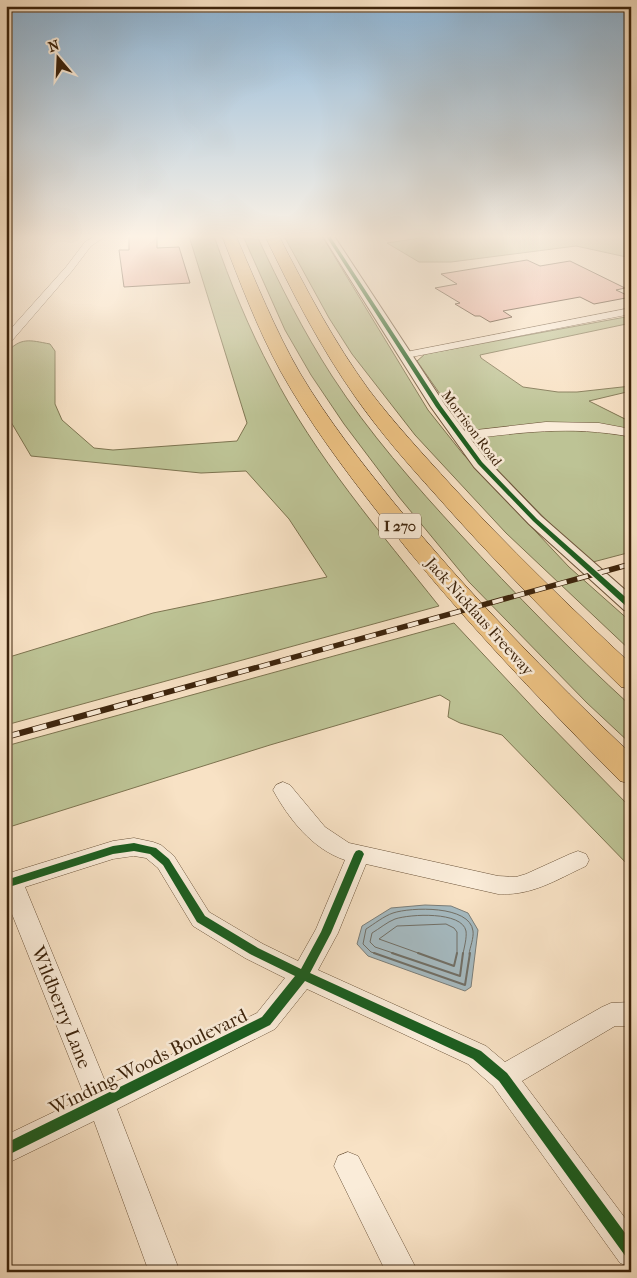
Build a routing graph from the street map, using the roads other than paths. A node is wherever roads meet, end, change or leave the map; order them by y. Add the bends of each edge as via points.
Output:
1 (46, 296) edge
2 (255, 296) edge
3 (303, 296) edge
4 (367, 296) edge
5 (631, 311) edge
6 (6, 341) edge
7 (406, 355) junction
8 (631, 433) edge
9 (459, 436) junction
10 (631, 606) edge
11 (631, 680) edge
12 (631, 773) edge
13 (283, 790) dead end
14 (359, 854) junction
15 (578, 860) dead end
16 (9, 883) edge
17 (303, 976) junction
18 (631, 1014) edge
19 (503, 1077) junction
20 (101, 1103) junction
21 (6, 1150) edge
22 (348, 1166) dead end
23 (631, 1252) edge
24 (165, 1272) edge
25 (403, 1272) edge

1 - 6 street
2 - 12 highway, Jack Nicklaus Freeway / I 270 via 278,350 301,390 410,539 562,706
3 - 11 highway via 330,345 402,444 477,529
4 - 7 street, Morrison Road
5 - 7 street
7 - 9 street, Morrison Road
8 - 9 street via 599,427 546,426
9 - 10 street, Morrison Road via 480,463 535,520
13 - 14 street via 319,837 331,846
14 - 15 street via 498,885 516,886
14 - 17 street, Winding Woods Boulevard via 326,933
16 - 17 street via 113,850 134,846 153,851 166,862 201,919
16 - 20 street, Wildberry Lane
17 - 19 street via 476,1055
17 - 20 street, Winding Woods Boulevard via 266,1021
18 - 19 street via 611,1016
19 - 23 street
20 - 21 street, Winding Woods Boulevard
20 - 24 street, Wildberry Lane
22 - 25 street

